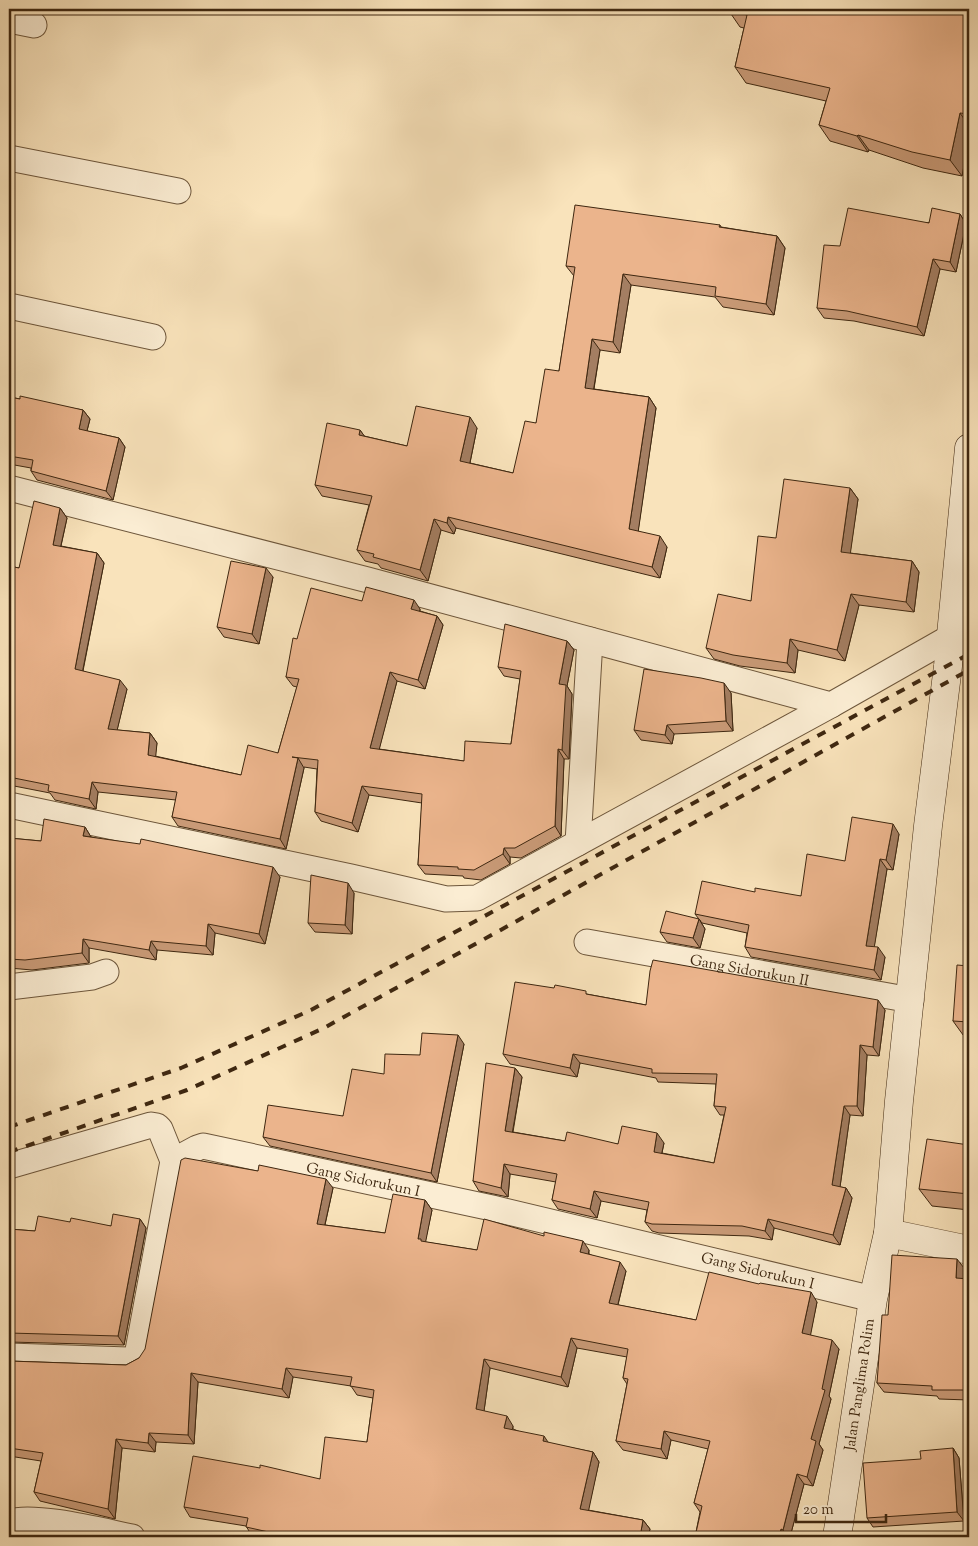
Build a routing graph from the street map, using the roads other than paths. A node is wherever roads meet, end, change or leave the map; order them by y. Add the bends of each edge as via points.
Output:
1 (9, 20) edge
2 (34, 25) dead end
3 (9, 158) edge
4 (178, 191) dead end
5 (9, 306) edge
6 (153, 337) dead end
7 (969, 448) edge
8 (9, 488) edge
9 (950, 638) junction
10 (590, 640) junction
11 (831, 705) junction
12 (9, 805) edge
13 (578, 843) junction
14 (587, 942) dead end
15 (106, 972) dead end
16 (9, 987) edge
17 (911, 1000) junction
18 (173, 1161) junction
19 (9, 1166) edge
20 (888, 1233) junction
21 (969, 1250) edge
22 (873, 1299) junction
23 (9, 1356) edge
24 (9, 1522) edge
25 (132, 1537) edge
26 (837, 1537) edge

1 - 2 street
3 - 4 street
5 - 6 street
7 - 9 main road
8 - 10 street
9 - 11 street
9 - 17 main road, Jalan Panglima Polim
10 - 11 street
10 - 13 street
11 - 13 street
12 - 13 street via 446,899 477,898
14 - 17 street, Gang Sidorukun II
15 - 16 street via 92,977
17 - 20 main road, Jalan Panglima Polim
18 - 19 street via 160,1129 151,1125
18 - 22 street, Gang Sidorukun I via 197,1148 209,1147 492,1208
18 - 23 street via 135,1358
20 - 21 main road
20 - 22 main road, Jalan Panglima Polim
22 - 26 main road, Jalan Panglima Polim
24 - 25 street via 44,1520

